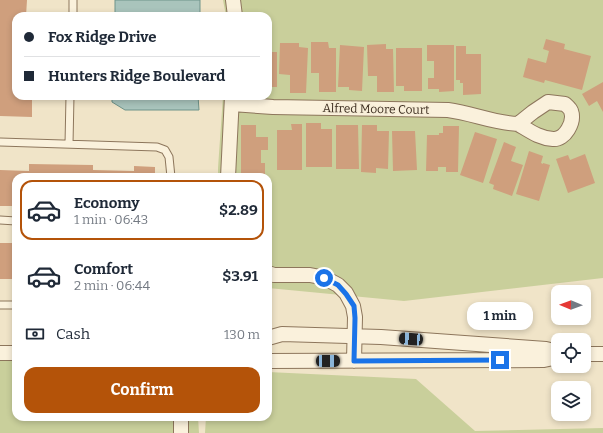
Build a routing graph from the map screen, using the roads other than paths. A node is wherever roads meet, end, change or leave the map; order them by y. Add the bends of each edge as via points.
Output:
1 (73, 0) edge
2 (233, 0) edge
3 (72, 12) edge
4 (234, 12) edge
5 (70, 100) edge
6 (232, 100) edge
7 (518, 124) dead end
8 (0, 142) edge
9 (69, 144) junction
10 (170, 173) edge
11 (228, 173) edge
12 (0, 220) edge
13 (12, 221) edge
14 (272, 274) edge
15 (0, 305) edge
16 (12, 305) edge
17 (354, 336) junction
18 (272, 337) edge
19 (551, 350) edge
20 (0, 352) edge
21 (12, 353) edge
22 (591, 354) edge
23 (603, 354) edge
24 (551, 358) edge
25 (272, 361) edge
26 (354, 361) junction
27 (181, 421) edge
28 (181, 433) edge

1 - 3 lane
2 - 4 street
5 - 9 lane
6 - 7 street, Alfred Moore Court via 273,107 448,110
6 - 11 street
8 - 9 lane
9 - 10 lane via 157,147 166,150
12 - 13 lane
14 - 17 street via 310,275 338,285 354,306
15 - 16 lane
17 - 18 street via 282,334
17 - 19 street
17 - 26 street
20 - 21 street
22 - 23 street
24 - 26 street
25 - 26 street
27 - 28 street

